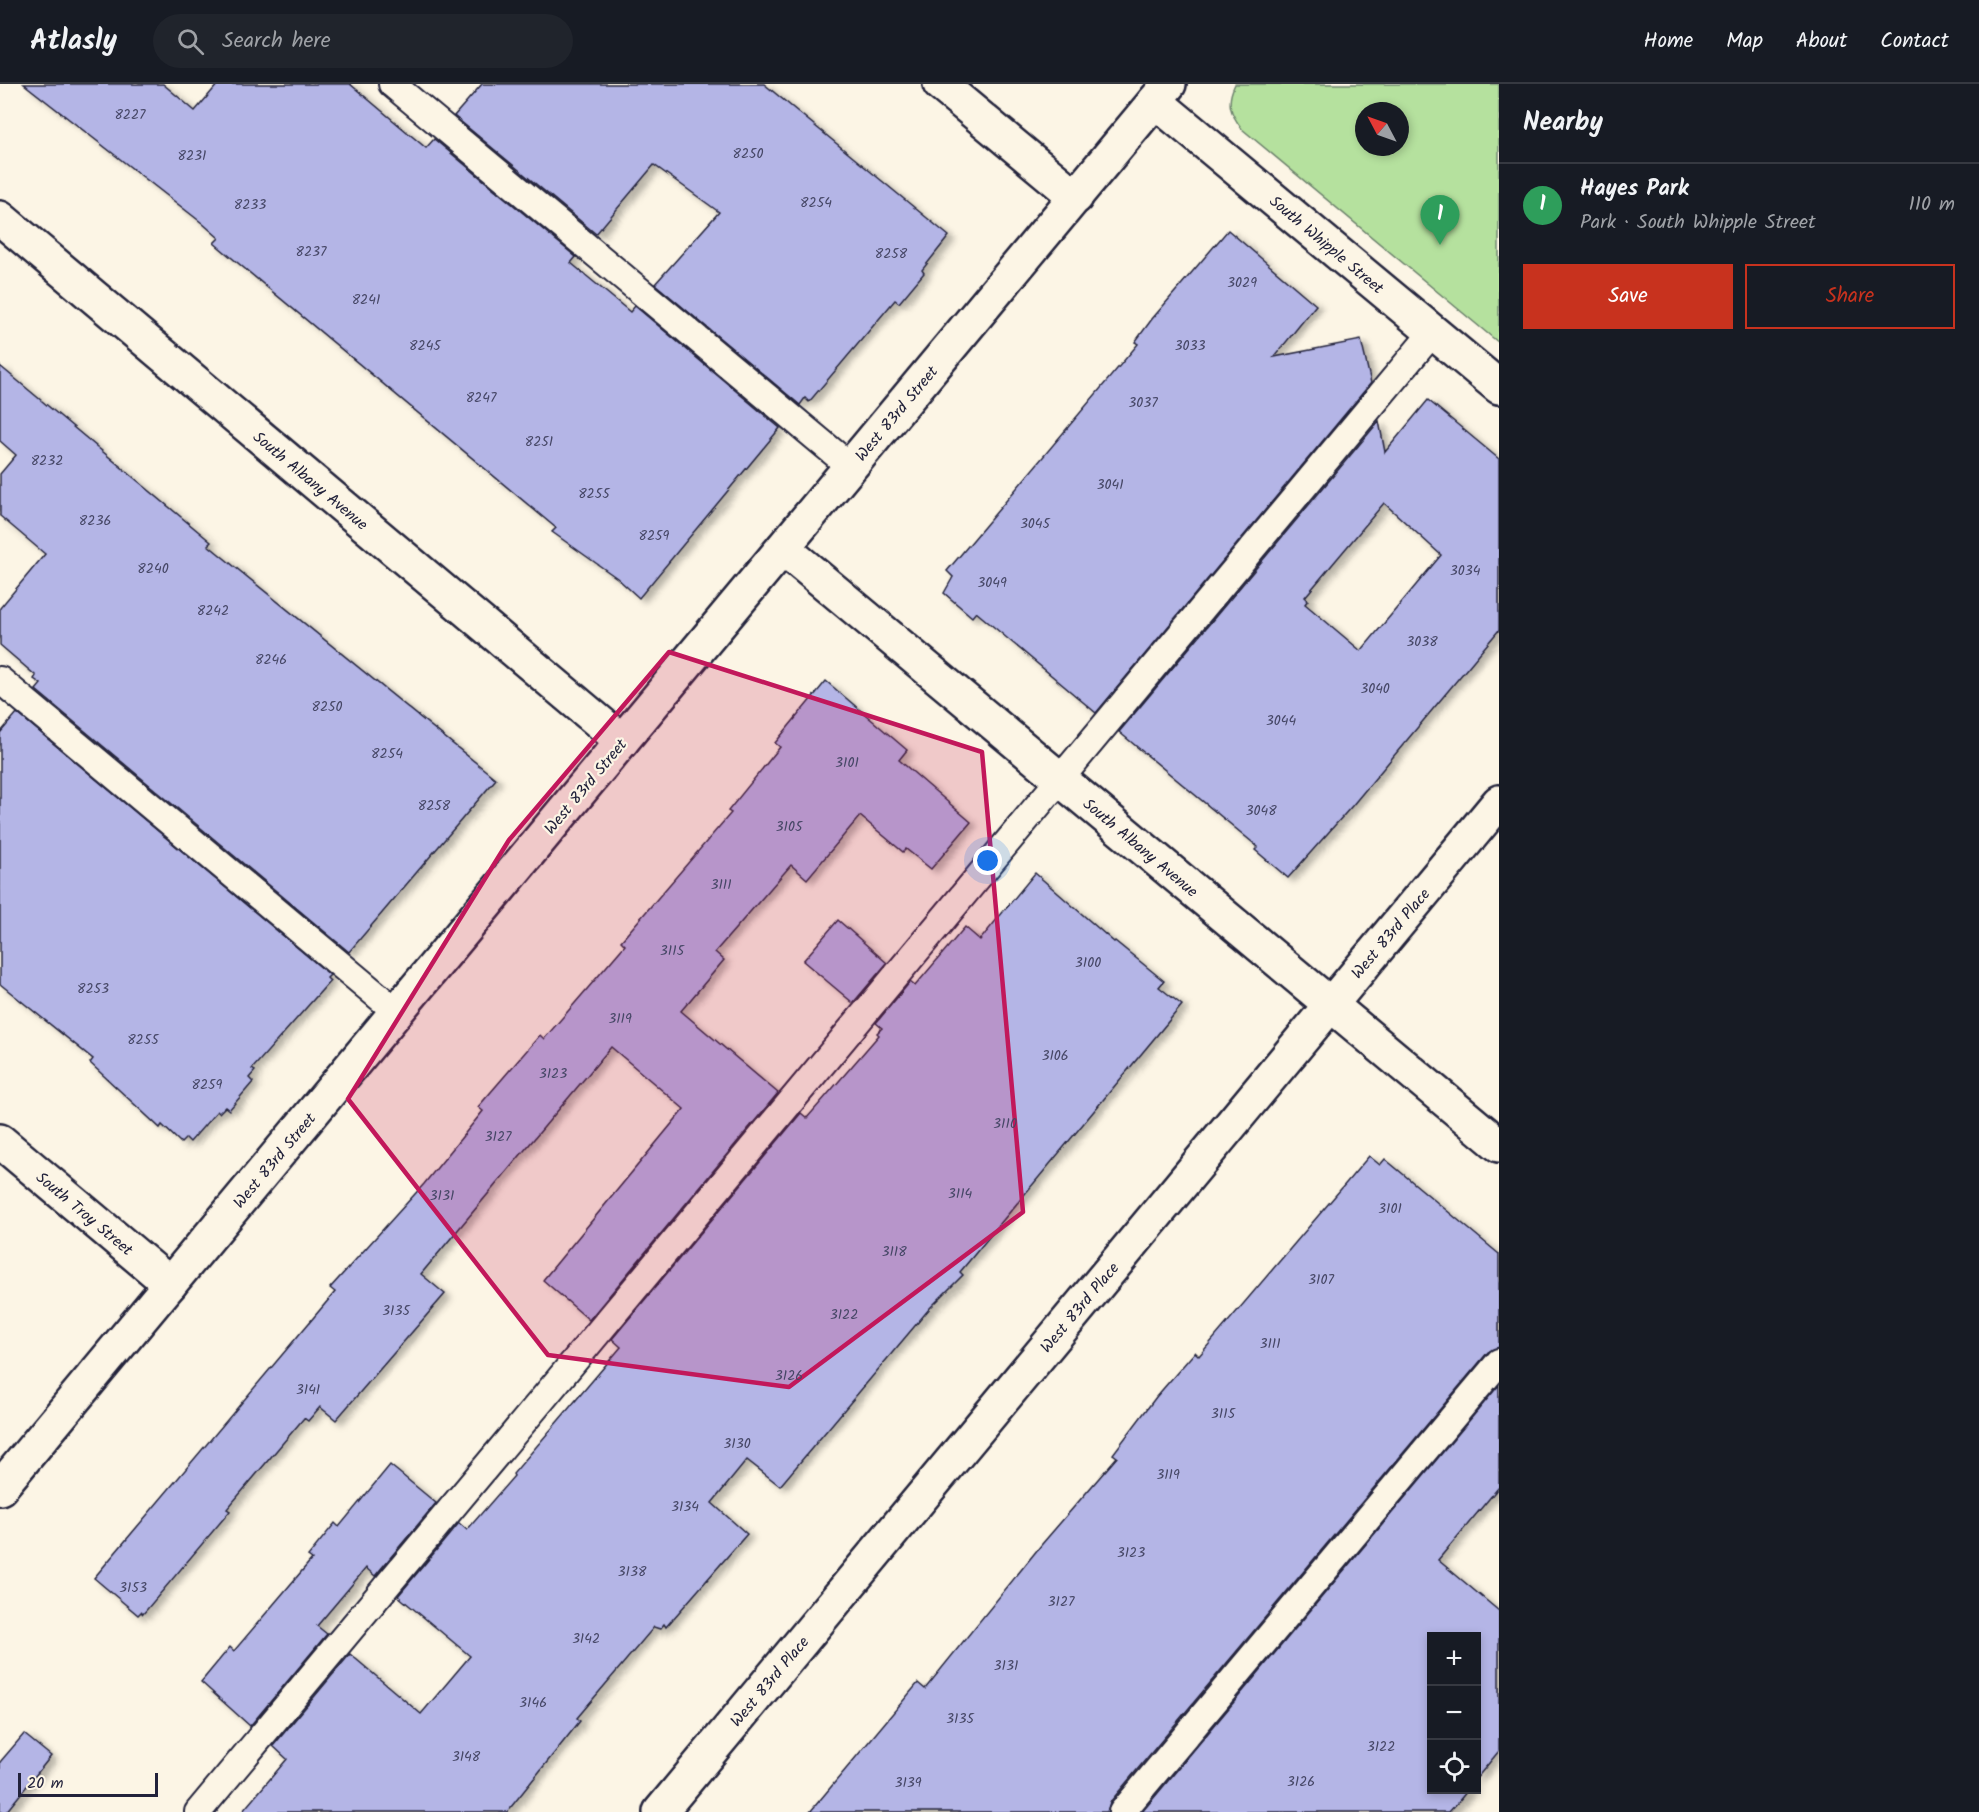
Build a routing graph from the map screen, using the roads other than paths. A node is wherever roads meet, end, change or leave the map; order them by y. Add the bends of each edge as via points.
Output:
1 (392, 84) edge
2 (940, 84) edge
3 (1162, 92) edge
4 (1076, 197) junction
5 (0, 218) edge
6 (1433, 332) junction
7 (1499, 387) edge
8 (851, 466) junction
9 (783, 548) junction
10 (0, 680) edge
11 (622, 741) junction
12 (1060, 779) junction
13 (1499, 801) edge
14 (1330, 1004) junction
15 (397, 1012) junction
16 (0, 1142) edge
17 (1499, 1145) edge
18 (170, 1284) junction
19 (1499, 1362) edge
20 (0, 1488) edge
21 (198, 1812) edge
22 (660, 1812) edge
23 (1122, 1812) edge

1 - 8 lane
2 - 4 street
3 - 4 street, West 83rd Street
3 - 6 street, South Whipple Street
4 - 8 street, West 83rd Street
5 - 11 street, South Albany Avenue
6 - 7 street, South Whipple Street
6 - 12 lane
8 - 9 street, West 83rd Street
9 - 11 street, West 83rd Street
9 - 12 street, South Albany Avenue
10 - 15 lane
11 - 15 street, West 83rd Street
12 - 14 street, South Albany Avenue
12 - 21 lane
13 - 14 street, West 83rd Place
14 - 17 street, South Albany Avenue
14 - 22 street, West 83rd Place
15 - 18 street, West 83rd Street
16 - 18 street, South Troy Street
18 - 20 street, West 83rd Street
19 - 23 lane

